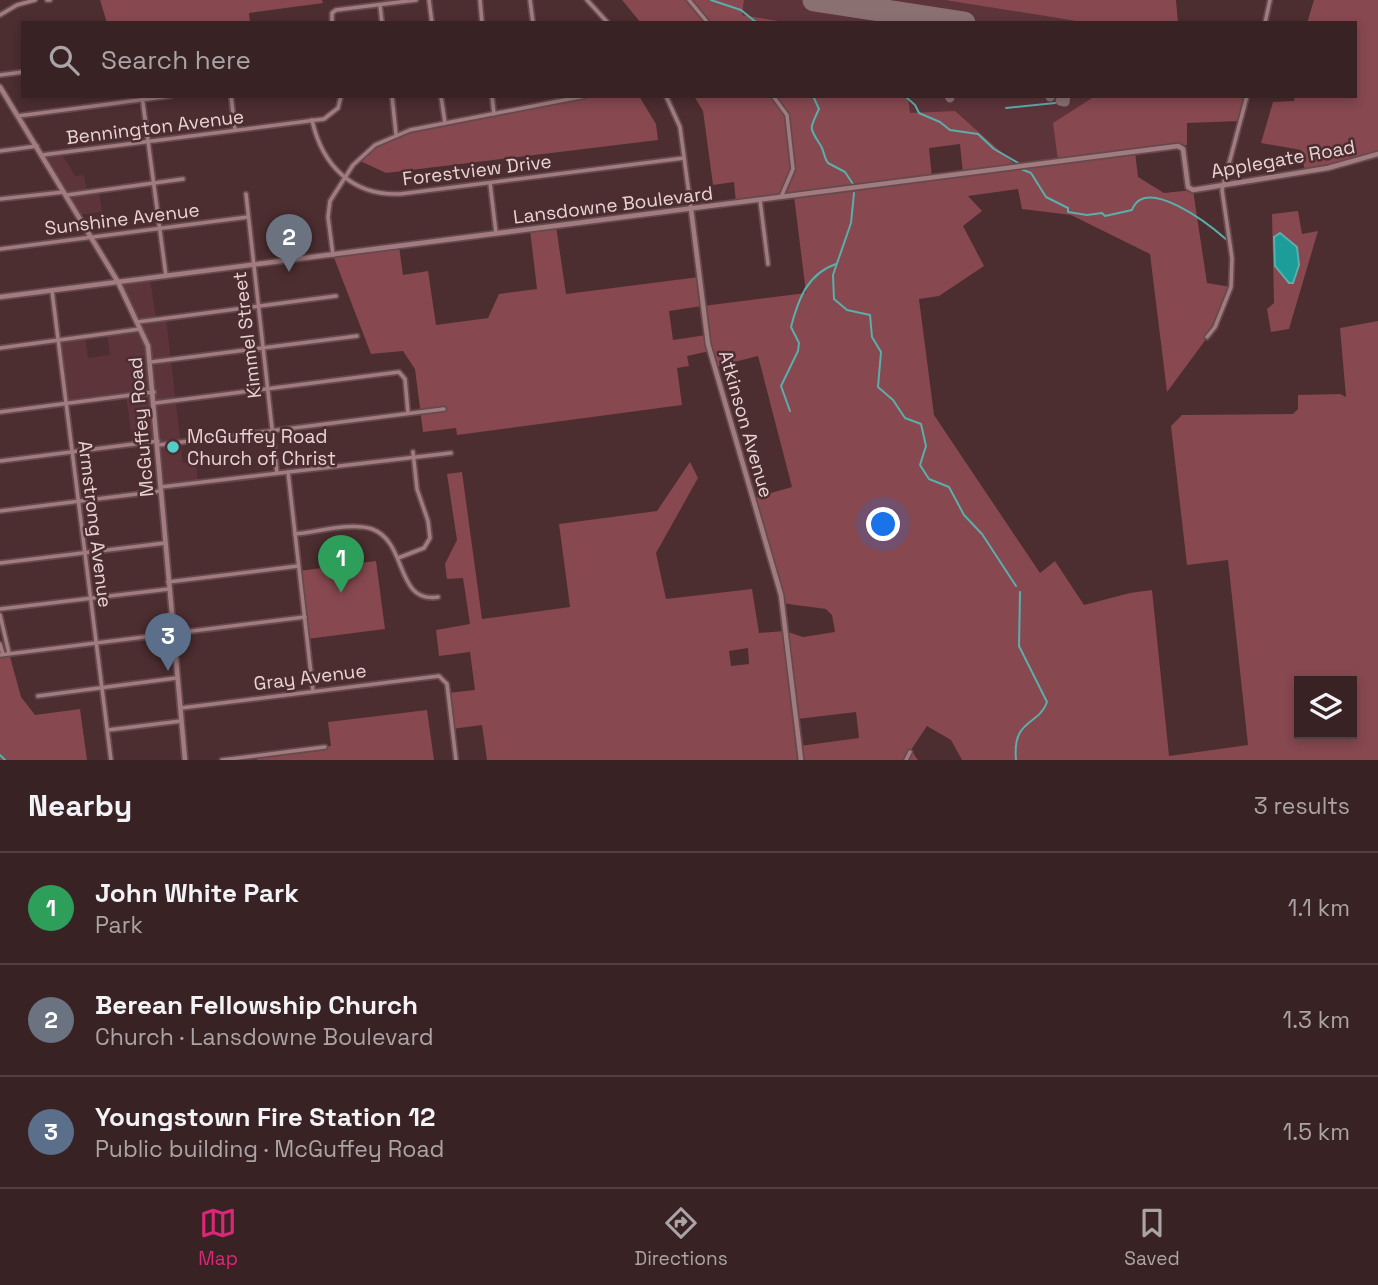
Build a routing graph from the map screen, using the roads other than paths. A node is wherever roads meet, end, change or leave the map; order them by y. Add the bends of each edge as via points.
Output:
1 (35, 0) edge
2 (416, 0) edge
3 (429, 0) edge
4 (480, 0) edge
5 (530, 0) edge
6 (587, 0) edge
7 (690, 0) edge
8 (1270, 0) edge
9 (380, 5) junction
10 (0, 15) edge
11 (332, 21) edge
12 (382, 21) edge
13 (432, 21) edge
14 (482, 21) edge
15 (533, 21) edge
16 (606, 21) edge
17 (706, 21) edge
18 (1265, 21) edge
19 (21, 72) edge
20 (0, 75) edge
21 (0, 87) edge
22 (142, 98) edge
23 (231, 98) edge
24 (340, 98) edge
25 (391, 98) edge
26 (441, 98) edge
27 (492, 98) edge
28 (542, 98) edge
29 (574, 98) edge
30 (667, 98) edge
31 (774, 98) edge
32 (1247, 98) edge
33 (8, 101) junction
34 (0, 102) edge
35 (544, 104) junction
36 (494, 114) junction
37 (18, 116) junction
38 (312, 120) junction
39 (445, 124) junction
40 (235, 130) junction
41 (396, 134) junction
42 (148, 142) junction
43 (37, 146) junction
44 (0, 151) edge
45 (1378, 154) edge
46 (42, 155) junction
47 (684, 158) junction
48 (344, 177) junction
49 (183, 179) dead end
50 (153, 183) junction
51 (490, 183) junction
52 (1225, 185) junction
53 (1193, 190) joint
54 (65, 194) junction
55 (246, 194) dead end
56 (781, 197) junction
57 (0, 199) edge
58 (760, 200) junction
59 (691, 209) junction
60 (248, 217) junction
61 (160, 228) junction
62 (496, 234) junction
63 (91, 237) junction
64 (0, 248) edge
65 (333, 255) junction
66 (768, 264) dead end
67 (253, 265) junction
68 (166, 276) junction
69 (118, 282) junction
70 (52, 291) junction
71 (336, 296) dead end
72 (0, 297) edge
73 (257, 307) junction
74 (137, 322) junction
75 (141, 329) junction
76 (357, 336) dead end
77 (1206, 337) dead end
78 (58, 341) junction
79 (0, 348) edge
80 (262, 348) junction
81 (151, 362) junction
82 (267, 389) junction
83 (154, 392) junction
84 (66, 403) junction
85 (155, 403) junction
86 (444, 408) dead end
87 (0, 412) edge
88 (408, 413) junction
89 (272, 430) junction
90 (158, 443) junction
91 (72, 452) junction
92 (451, 453) dead end
93 (413, 454) junction
94 (0, 461) edge
95 (288, 472) junction
96 (276, 473) junction
97 (161, 489) junction
98 (79, 501) junction
99 (0, 510) edge
100 (295, 534) junction
101 (165, 543) junction
102 (85, 552) junction
103 (398, 558) junction
104 (0, 563) edge
105 (299, 566) junction
106 (168, 582) junction
107 (169, 589) junction
108 (438, 597) dead end
109 (91, 598) junction
110 (0, 609) edge
111 (0, 615) edge
112 (305, 617) junction
113 (172, 634) junction
114 (0, 643) edge
115 (96, 643) junction
116 (9, 653) junction
117 (1, 655) edge
118 (176, 678) junction
119 (102, 688) junction
120 (313, 691) junction
121 (38, 696) dead end
122 (179, 708) junction
123 (180, 722) junction
124 (108, 730) junction
125 (325, 747) dead end
126 (910, 752) dead end
127 (111, 760) edge
128 (185, 760) edge
129 (222, 760) edge
130 (456, 760) edge
131 (801, 760) edge
132 (906, 760) edge

1 - 10 street
2 - 9 street
3 - 13 street
4 - 14 street
5 - 15 street
6 - 16 street
7 - 17 street
8 - 18 street
9 - 11 street via 332,12
9 - 12 street
19 - 20 street
21 - 33 street, McGuffey Road
22 - 37 street
22 - 42 street
23 - 40 street
24 - 38 street, Bennington Avenue via 334,113
25 - 41 street
26 - 39 street
27 - 36 street
28 - 35 street
29 - 35 street
30 - 47 street, Atkinson Avenue via 678,120
31 - 56 street via 787,115 793,169
32 - 52 street
33 - 34 street
33 - 37 street, McGuffey Road
35 - 36 street
36 - 39 street
37 - 43 street, McGuffey Road
38 - 40 street, Bennington Avenue
38 - 48 street, Forestview Drive via 323,153
39 - 41 street
40 - 42 street, Bennington Avenue
41 - 48 street via 369,150
42 - 46 street, Bennington Avenue
42 - 50 street
43 - 44 street
43 - 46 street, McGuffey Road
45 - 52 street, Applegate Road via 1336,167
46 - 54 street, McGuffey Road
47 - 51 street, Forestview Drive
47 - 59 street, Atkinson Avenue
48 - 51 street, Forestview Drive via 362,188 391,194
48 - 65 street via 328,210
49 - 50 street
50 - 54 street
50 - 61 street
51 - 62 street
52 - 53 street, Applegate Road
52 - 77 street via 1233,271 1215,327
53 - 56 street, Lansdowne Boulevard via 1188,187 1180,146
54 - 57 street
54 - 63 street, McGuffey Road
55 - 60 street, Kimmel Street
56 - 58 street, Lansdowne Boulevard
58 - 59 street, Lansdowne Boulevard
58 - 66 street
59 - 62 street, Lansdowne Boulevard
59 - 131 street, Atkinson Avenue via 708,344 780,595
60 - 61 street, Sunshine Avenue
60 - 67 street, Kimmel Street
61 - 63 street, Sunshine Avenue
61 - 68 street
62 - 65 street, Lansdowne Boulevard
63 - 64 street, Sunshine Avenue
63 - 69 street, McGuffey Road
65 - 67 street, Lansdowne Boulevard
67 - 68 street, Lansdowne Boulevard
67 - 73 street, Kimmel Street
68 - 69 street, Lansdowne Boulevard
69 - 70 street, Lansdowne Boulevard
69 - 74 street, McGuffey Road
70 - 72 street, Lansdowne Boulevard
70 - 78 street, Armstrong Avenue
71 - 73 street
73 - 74 street
73 - 80 street, Kimmel Street
74 - 75 street, McGuffey Road
75 - 78 street
75 - 81 street, McGuffey Road
76 - 80 street
78 - 79 street
78 - 84 street, Armstrong Avenue
80 - 81 street
80 - 82 street, Kimmel Street
81 - 83 street, McGuffey Road
82 - 85 street
82 - 88 street via 402,374
82 - 89 street, Kimmel Street
83 - 84 street
83 - 85 street, McGuffey Road
84 - 87 street
84 - 91 street, Armstrong Avenue
85 - 90 street, McGuffey Road
86 - 88 street
88 - 89 street
89 - 90 street
89 - 96 street, Kimmel Street
90 - 91 street
90 - 97 street, McGuffey Road
91 - 94 street
91 - 98 street, Armstrong Avenue
92 - 93 street
93 - 95 street
93 - 103 street via 430,538 424,548
95 - 96 street
95 - 100 street
96 - 97 street
97 - 98 street
97 - 101 street, McGuffey Road
98 - 99 street
98 - 102 street, Armstrong Avenue
100 - 103 street via 369,528 385,536
100 - 105 street
101 - 102 street
101 - 106 street, McGuffey Road
102 - 104 street
102 - 109 street, Armstrong Avenue
103 - 108 street via 415,594
105 - 106 street
105 - 112 street
106 - 107 street, McGuffey Road
107 - 109 street
107 - 113 street, McGuffey Road
109 - 110 street
109 - 115 street, Armstrong Avenue
111 - 116 street
112 - 113 street
112 - 120 street
113 - 115 street
113 - 118 street, McGuffey Road
114 - 117 street
115 - 116 street
115 - 119 street, Armstrong Avenue
116 - 117 street
118 - 119 street
118 - 122 street, McGuffey Road
119 - 121 street
119 - 124 street, Armstrong Avenue
120 - 122 street, Gray Avenue
120 - 130 street, Gray Avenue via 444,678
122 - 123 street, McGuffey Road
123 - 124 street
123 - 128 street, McGuffey Road
124 - 127 street, Armstrong Avenue
125 - 129 street
126 - 132 street

